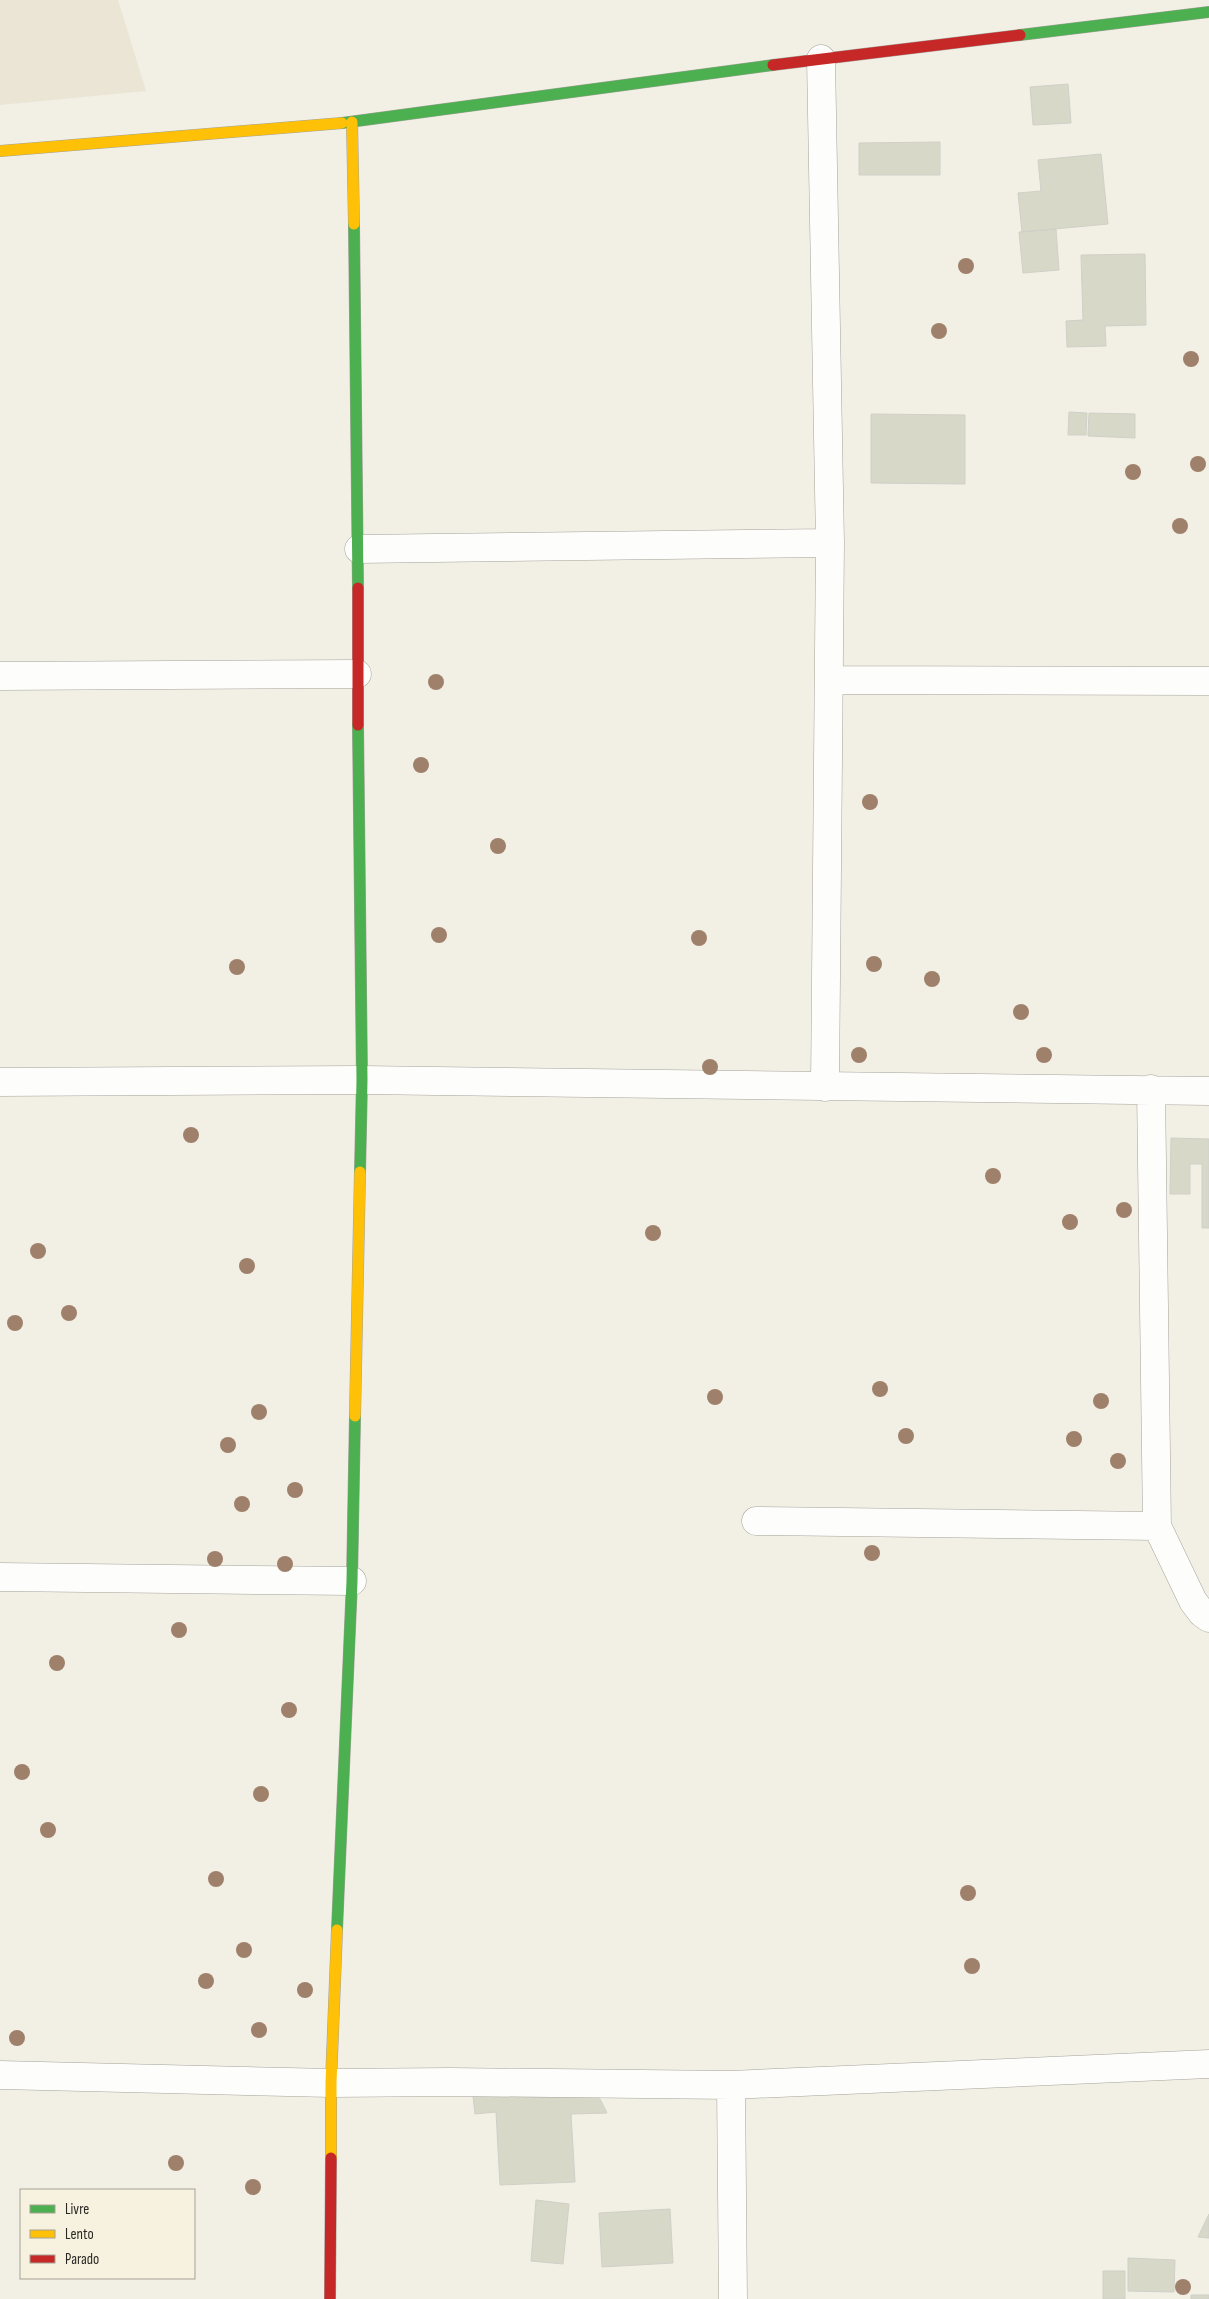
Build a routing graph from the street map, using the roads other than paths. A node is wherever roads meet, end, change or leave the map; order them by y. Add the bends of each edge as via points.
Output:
1 (1209, 12) edge
2 (821, 59) junction
3 (352, 122) junction
4 (0, 151) edge
5 (830, 543) junction
6 (359, 549) junction
7 (357, 674) junction
8 (0, 676) edge
9 (830, 680) junction
10 (1209, 682) edge
11 (362, 1080) junction
12 (0, 1082) edge
13 (825, 1087) junction
14 (1151, 1089) junction
15 (1209, 1091) edge
16 (756, 1521) dead end
17 (1157, 1526) junction
18 (0, 1577) edge
19 (352, 1581) junction
20 (1209, 1618) edge
21 (1209, 2064) edge
22 (0, 2075) edge
23 (331, 2083) junction
24 (731, 2085) junction
25 (330, 2299) edge
26 (733, 2299) edge

1 - 2 street
2 - 3 street
2 - 5 street
3 - 4 street
3 - 6 street
5 - 6 street
5 - 9 street
6 - 7 street
7 - 8 street
7 - 11 street
9 - 10 street
9 - 13 street
11 - 12 street
11 - 13 street
11 - 19 street
13 - 14 street
14 - 15 street
14 - 17 street
16 - 17 street
17 - 20 street via 1193,1601
18 - 19 street
19 - 23 street
21 - 24 street
22 - 23 street
23 - 24 street
23 - 25 street
24 - 26 street

